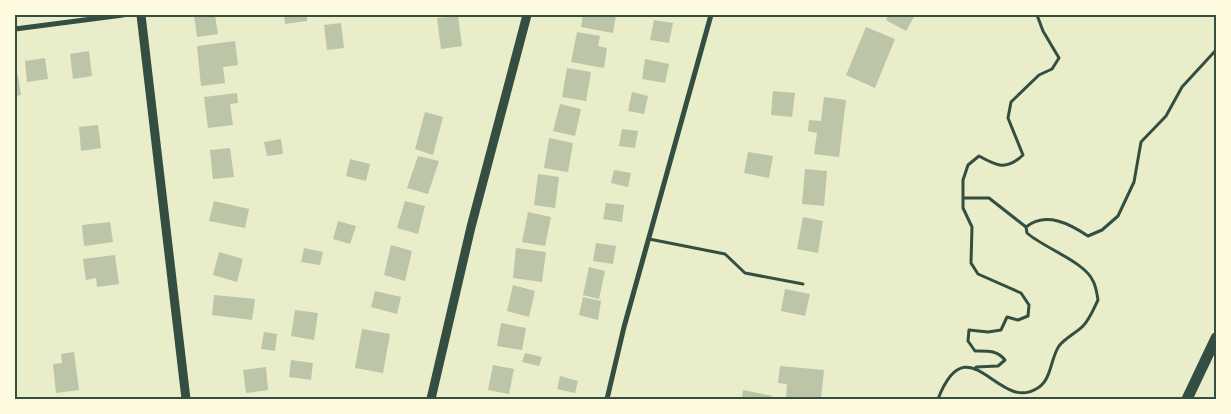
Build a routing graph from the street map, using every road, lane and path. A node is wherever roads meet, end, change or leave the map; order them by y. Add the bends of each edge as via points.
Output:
1 (123, 15) edge
2 (141, 15) edge
3 (528, 15) edge
4 (711, 15) edge
5 (1037, 15) edge
6 (15, 29) edge
7 (1216, 50) edge
8 (964, 198) junction
9 (1026, 227) junction
10 (649, 239) junction
11 (803, 284) dead end
12 (1216, 338) edge
13 (975, 367) junction
14 (186, 399) edge
15 (431, 399) edge
16 (607, 399) edge
17 (938, 399) edge
18 (1187, 399) edge

1 - 6 street
2 - 14 street
3 - 15 street via 471,227
4 - 10 street
5 - 8 path via 1058,58 1052,69 1039,75 1011,102 1008,118 1023,155 1014,164 999,166 979,156 968,165 963,180
7 - 9 path via 1182,87 1166,116 1142,142 1134,182 1118,216 1102,230 1088,236 1068,223 1053,220 1033,221
8 - 9 path via 989,198
8 - 13 path via 963,208 972,227 971,263 978,274 1022,293 1029,305 1028,316 1018,320 1008,317 1001,330 968,330 968,341 975,351 991,351 1005,360 998,366
9 - 13 path via 1026,233 1040,244 1075,262 1093,279 1098,300 1084,326 1059,345 1046,379 1037,389 1023,393 1010,390
10 - 11 lane via 725,254 744,273
10 - 16 street
12 - 18 highway
13 - 17 path via 964,366 954,372

